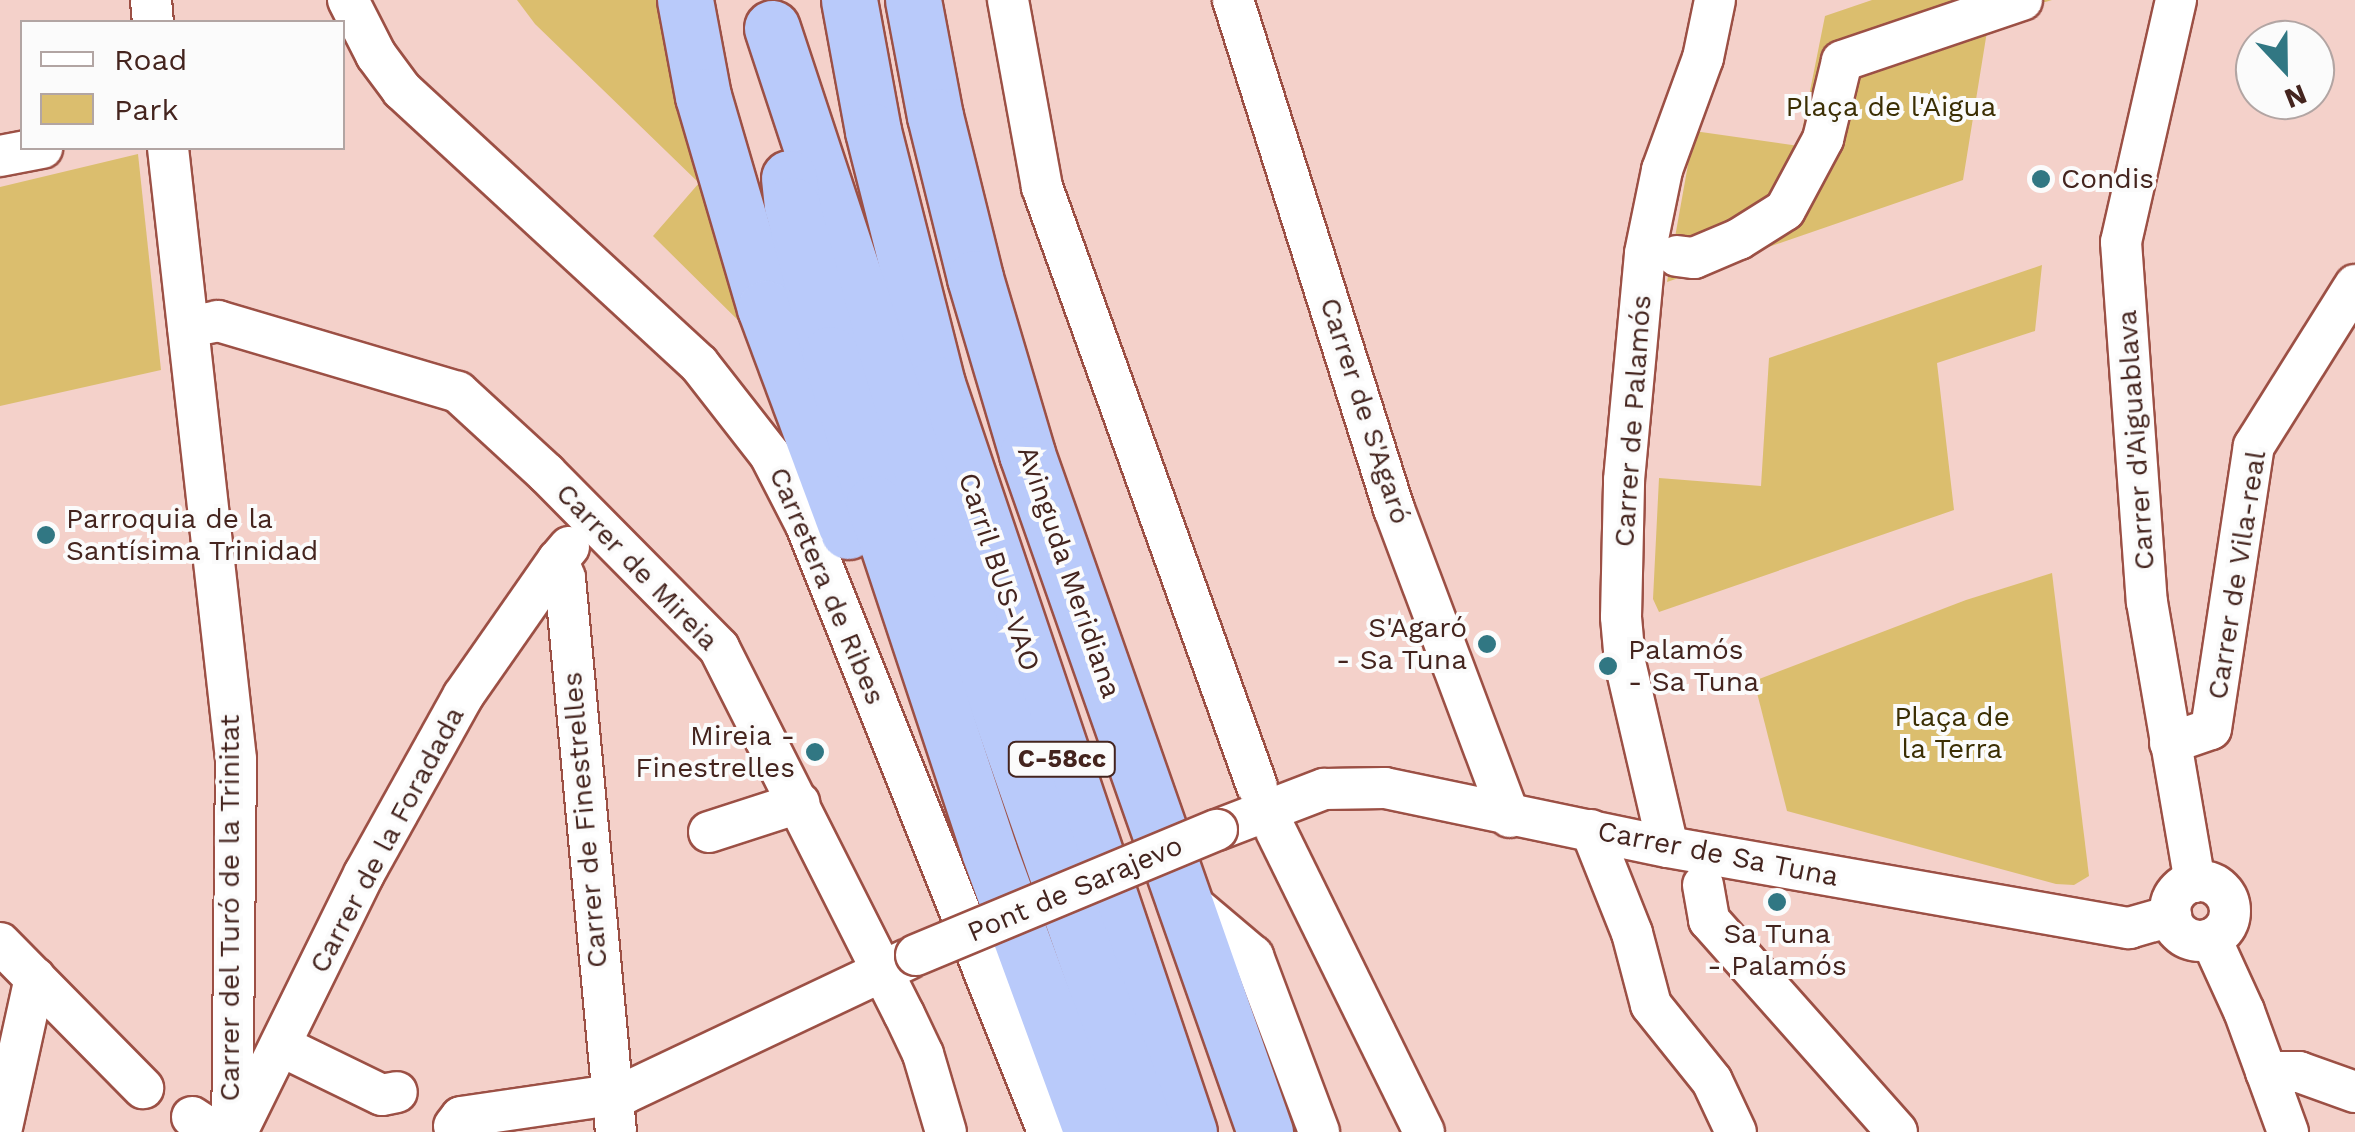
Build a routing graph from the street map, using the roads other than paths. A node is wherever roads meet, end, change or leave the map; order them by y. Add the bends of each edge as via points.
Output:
1 (348, 0) edge
2 (685, 0) edge
3 (848, 0) edge
4 (913, 0) edge
5 (1008, 0) edge
6 (1233, 0) edge
7 (1715, 0) edge
8 (2022, 0) edge
9 (2176, 0) edge
10 (32, 150) edge
11 (168, 150) edge
12 (0, 156) edge
13 (1677, 256) dead end
14 (2355, 285) edge
15 (188, 327) junction
16 (592, 522) junction
17 (558, 560) junction
18 (2170, 742) junction
19 (799, 803) junction
20 (1267, 809) junction
21 (1510, 817) junction
22 (1591, 830) junction
23 (710, 832) dead end
24 (1668, 847) junction
25 (990, 851) junction
26 (2195, 882) junction
27 (1703, 885) dead end
28 (1182, 896) junction
29 (2171, 916) junction
30 (2211, 939) junction
31 (0, 943) edge
32 (899, 962) junction
33 (34, 978) junction
34 (280, 1046) junction
35 (2266, 1072) junction
36 (139, 1088) dead end
37 (2355, 1092) edge
38 (390, 1097) dead end
39 (615, 1114) edge
40 (457, 1121) dead end
41 (210, 1126) edge
42 (1, 1132) edge
43 (946, 1132) edge
44 (1048, 1132) edge
45 (1092, 1132) edge
46 (1147, 1132) edge
47 (1190, 1132) edge
48 (1265, 1132) edge
49 (1319, 1132) edge
50 (1424, 1132) edge
51 (1736, 1132) edge
52 (1897, 1132) edge
53 (2288, 1132) edge

1 - 44 street, Carretera de Ribes via 402,90 699,364 770,455 806,525
2 - 25 highway via 703,96 765,308 892,647
3 - 47 highway, Carril BUS-VAO / C-58cc via 872,130 937,384
4 - 28 highway, Avinguda Meridiana via 975,278 1028,454
5 - 20 street via 1042,187
6 - 21 street, Carrer de S'Agaró via 1394,509
7 - 24 street, Carrer de Palamós via 1703,58 1662,170 1645,253 1624,480 1625,662
8 - 13 street via 1842,61 1823,139 1785,210 1694,258
9 - 18 street, Carrer d'Aiguablava via 2121,242 2147,602
10 - 12 street
11 - 15 street, Carrer del Turó de la Trinitat
14 - 18 street, Carrer de Vila-real via 2254,446 2211,729
15 - 16 street, Carrer de Mireia via 218,320 458,392
15 - 41 street, Carrer del Turó de la Trinitat via 236,759
16 - 17 street
16 - 19 street, Carrer de Mireia via 719,648
17 - 34 street, Carrer de la Foradada via 462,696
17 - 39 street, Carrer de Finestrelles via 565,578
18 - 26 street, Carrer d'Aiguablava
19 - 23 street
19 - 32 street, Carrer de Mireia
20 - 21 street, Carrer de Sa Tuna via 1324,789 1385,788
20 - 32 street, Pont de Sarajevo, bridge
20 - 50 street
21 - 22 street, Carrer de Sa Tuna
22 - 24 street, Carrer de Sa Tuna
22 - 51 street via 1632,933 1651,1004 1712,1082
24 - 29 street, Carrer de Sa Tuna via 2129,928
25 - 45 highway
25 - 46 highway via 874,504 826,336 792,205 772,28 948,562
26 - 29 street via 2179,890
26 - 30 street via 2222,890 2230,908 2226,926
27 - 52 street via 1709,920
28 - 48 highway, Avinguda Meridiana
28 - 49 street via 1253,956
29 - 30 street via 2185,937
30 - 35 street
31 - 33 street
32 - 39 street, Pont de Sarajevo
32 - 43 street, Carrer de Mireia
33 - 36 street
33 - 42 street
34 - 38 street
34 - 41 street, Carrer de la Foradada
35 - 37 street via 2298,1072
35 - 53 street
39 - 40 street, Pont de Sarajevo

